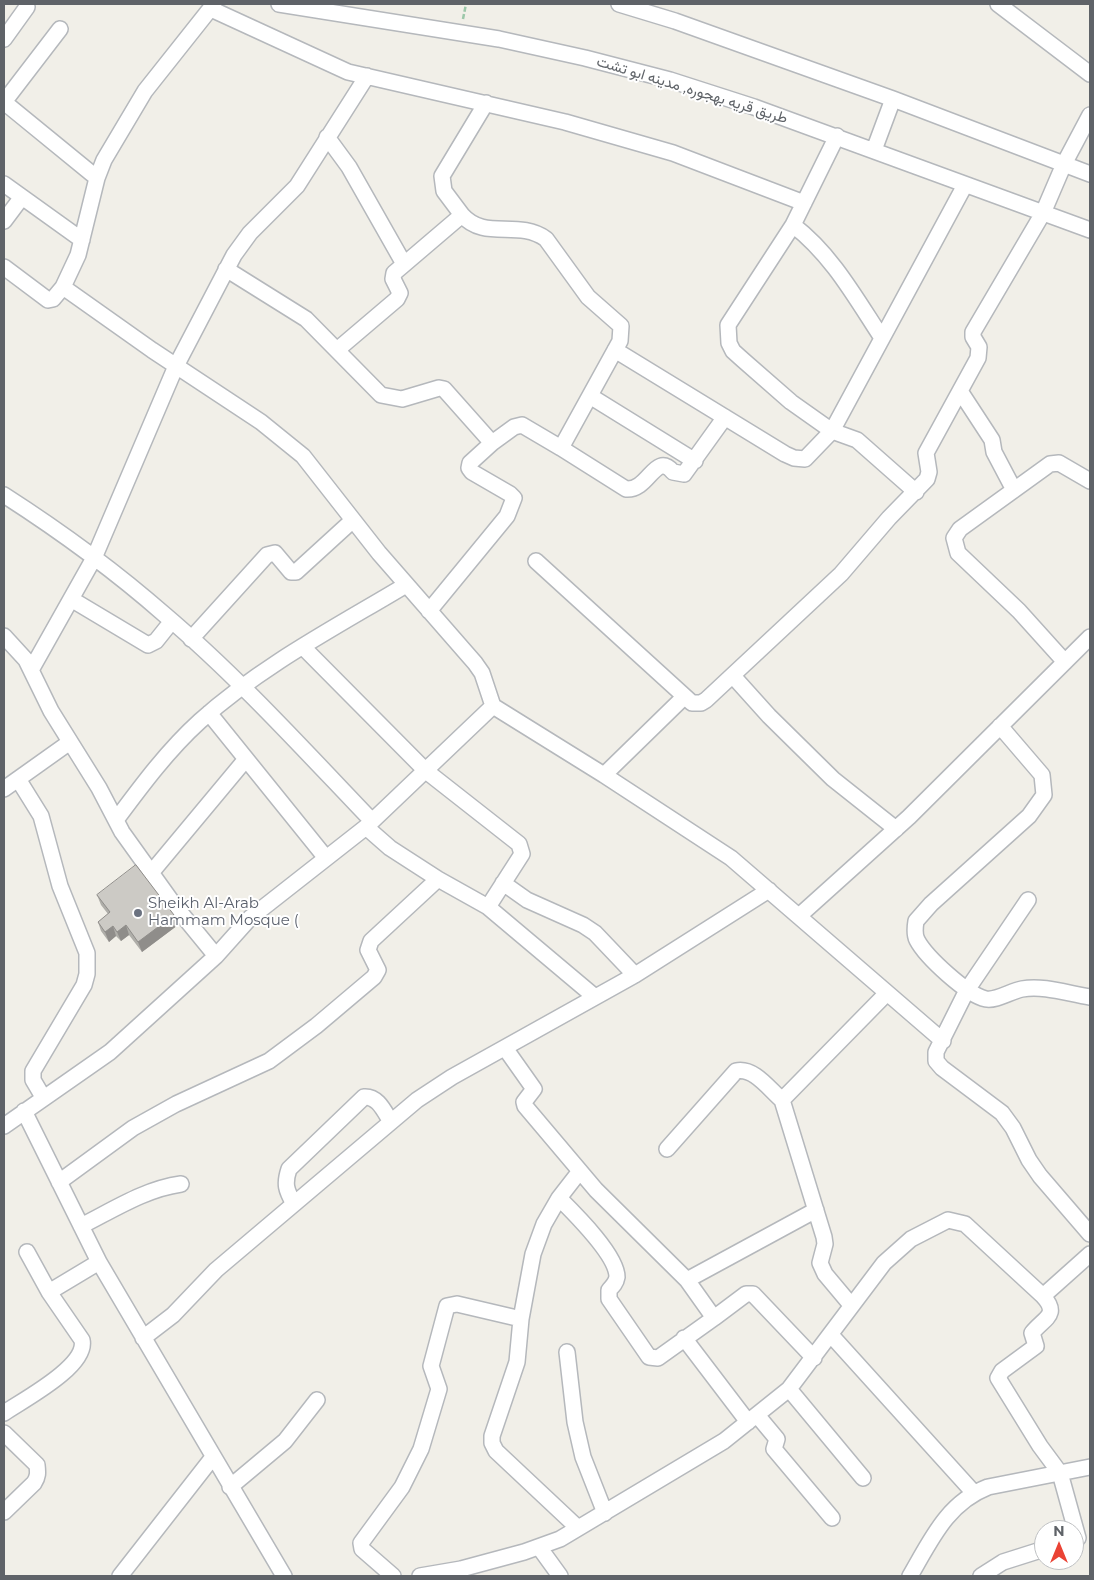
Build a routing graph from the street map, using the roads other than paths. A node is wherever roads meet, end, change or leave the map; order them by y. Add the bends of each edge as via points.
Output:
1 (279, 4) edge
2 (619, 4) edge
3 (998, 4) edge
4 (213, 6) edge
5 (27, 7) dead end
6 (60, 29) dead end
7 (4, 39) edge
8 (1090, 74) edge
9 (367, 76) junction
10 (893, 100) junction
11 (4, 102) edge
12 (486, 103) junction
13 (1090, 115) edge
14 (837, 136) junction
15 (327, 137) junction
16 (874, 150) junction
17 (1064, 164) junction
18 (1090, 174) edge
19 (97, 178) junction
20 (4, 184) edge
21 (965, 185) junction
22 (22, 197) junction
23 (804, 203) junction
24 (1043, 213) junction
25 (462, 215) junction
26 (4, 221) edge
27 (793, 225) junction
28 (1090, 230) edge
29 (82, 240) junction
30 (404, 264) junction
31 (4, 268) edge
32 (226, 269) junction
33 (63, 286) junction
34 (882, 338) junction
35 (337, 350) junction
36 (616, 350) junction
37 (176, 366) junction
38 (960, 391) junction
39 (590, 396) junction
40 (725, 417) junction
41 (832, 431) junction
42 (492, 443) junction
43 (561, 448) junction
44 (695, 461) junction
45 (1090, 481) edge
46 (1014, 490) junction
47 (916, 492) junction
48 (4, 495) edge
49 (353, 520) junction
50 (94, 558) junction
51 (536, 561) dead end
52 (406, 585) junction
53 (71, 599) junction
54 (429, 610) junction
55 (172, 621) junction
56 (4, 636) edge
57 (1090, 637) edge
58 (191, 639) junction
59 (303, 647) junction
60 (1065, 662) junction
61 (31, 670) junction
62 (732, 676) junction
63 (242, 686) junction
64 (684, 697) junction
65 (493, 706) junction
66 (209, 714) junction
67 (1000, 726) junction
68 (70, 742) junction
69 (246, 759) junction
70 (426, 771) junction
71 (604, 775) junction
72 (18, 779) junction
73 (4, 790) edge
74 (116, 820) junction
75 (369, 824) junction
76 (896, 830) junction
77 (326, 858) junction
78 (151, 873) junction
79 (438, 880) junction
80 (503, 883) junction
81 (769, 890) junction
82 (1028, 900) dead end
83 (488, 907) junction
84 (799, 916) junction
85 (216, 956) junction
86 (635, 975) junction
87 (967, 990) junction
88 (887, 993) junction
89 (596, 997) junction
90 (1090, 997) edge
91 (943, 1040) junction
92 (505, 1048) junction
93 (44, 1098) junction
94 (782, 1100) junction
95 (24, 1111) junction
96 (392, 1122) junction
97 (4, 1126) edge
98 (667, 1149) dead end
99 (580, 1171) junction
100 (59, 1182) junction
101 (181, 1184) dead end
102 (559, 1198) junction
103 (294, 1204) junction
104 (816, 1210) junction
105 (81, 1226) junction
106 (1090, 1234) edge
107 (27, 1252) dead end
108 (1090, 1254) edge
109 (99, 1262) junction
110 (687, 1280) junction
111 (49, 1292) junction
112 (1043, 1296) junction
113 (851, 1305) junction
114 (714, 1318) junction
115 (521, 1319) junction
116 (831, 1334) junction
117 (143, 1338) junction
118 (684, 1338) junction
119 (568, 1352) dead end
120 (814, 1358) junction
121 (789, 1389) junction
122 (317, 1400) dead end
123 (4, 1413) edge
124 (753, 1418) junction
125 (4, 1433) edge
126 (213, 1457) junction
127 (1090, 1466) edge
128 (1060, 1473) junction
129 (863, 1478) dead end
130 (230, 1487) junction
131 (974, 1493) junction
132 (5, 1507) edge
133 (605, 1513) junction
134 (832, 1518) dead end
135 (1075, 1520) edge
136 (578, 1528) junction
137 (539, 1547) junction
138 (1034, 1552) edge
139 (484, 1570) edge
140 (120, 1576) edge
141 (284, 1576) edge
142 (393, 1576) edge
143 (420, 1576) edge
144 (560, 1576) edge
145 (910, 1576) edge
146 (981, 1576) edge

1 - 14 street, طريق قريه بهجوره, مدينه ابو تشت via 479,35 585,58 680,83
2 - 10 street
3 - 8 street
4 - 9 street via 348,72
4 - 19 street via 145,91 104,160
5 - 7 street
6 - 11 street
9 - 12 street
9 - 15 street
10 - 16 street
10 - 17 street
11 - 19 street
12 - 23 street via 673,153
12 - 25 street via 442,176 444,191
13 - 17 street
14 - 16 street, طريق قريه بهجوره, مدينه ابو تشت
14 - 23 street
15 - 30 street via 350,167
15 - 32 street via 297,186 250,233
16 - 21 street, طريق قريه بهجوره, مدينه ابو تشت
17 - 18 street
17 - 24 street
19 - 29 street
20 - 22 street
21 - 24 street, طريق قريه بهجوره, مدينه ابو تشت
21 - 34 street
22 - 26 street
22 - 29 street
23 - 27 street
24 - 28 street, طريق قريه بهجوره, مدينه ابو تشت
24 - 38 street via 973,332 979,347 978,358
25 - 30 street
25 - 36 street via 474,226 526,230 546,239 588,296 620,322 622,331
27 - 34 street via 828,257
27 - 41 street via 728,325 729,343 733,351 784,396
29 - 33 street
30 - 35 street via 393,276 400,293 397,299
31 - 33 street via 48,300 53,299
32 - 35 street via 306,319
32 - 37 street
33 - 37 street
34 - 41 street
35 - 42 street via 386,397 402,399 444,389
36 - 39 street
36 - 40 street
37 - 49 street via 261,422 303,456
37 - 50 street
38 - 46 street via 992,440 994,452
38 - 47 street via 926,453 929,472
39 - 43 street
39 - 44 street
40 - 41 street via 785,454 801,460
40 - 44 street
41 - 47 street via 857,440
42 - 43 street via 522,425
42 - 54 street via 470,463 469,468 510,494 514,498 513,506
43 - 44 street via 626,489 639,488 657,467 662,465 684,474
45 - 46 street via 1055,462
46 - 60 street via 960,529 954,542 958,553 1019,611
47 - 62 street via 841,574
48 - 50 street
49 - 52 street
49 - 58 street via 296,572 290,572 276,553 267,554
50 - 53 street
50 - 55 street
51 - 64 street
52 - 54 street
52 - 59 street
53 - 55 street via 148,645
53 - 61 street
54 - 65 street via 482,673
55 - 58 street
56 - 61 street
57 - 60 street
58 - 63 street
59 - 63 street
59 - 70 street
60 - 67 street
61 - 68 street
62 - 64 street via 701,703 692,703
62 - 76 street via 833,779
63 - 66 street
63 - 75 street
64 - 71 street
65 - 70 street
65 - 71 street
66 - 69 street
66 - 74 street via 150,774
67 - 76 street
67 - 87 street via 1042,775 1044,795 1029,816 931,904 916,921 915,928 916,938 924,950
68 - 72 street
68 - 74 street
69 - 77 street
69 - 78 street
70 - 75 street
70 - 80 street via 519,844 522,854
71 - 81 street via 731,858
72 - 73 street
72 - 93 street via 41,816 60,886 86,953 84,985 33,1071 33,1080
74 - 78 street
75 - 77 street
75 - 79 street via 390,848
76 - 84 street
77 - 85 street via 250,918
78 - 85 street
79 - 83 street
79 - 100 street via 371,941 368,950 378,970 374,977 316,1026 269,1061 176,1104 133,1128
80 - 83 street
80 - 86 street via 527,900 595,933
81 - 84 street
81 - 86 street
82 - 87 street
83 - 89 street
84 - 88 street
85 - 93 street via 110,1052
86 - 89 street
87 - 90 street via 989,1000 1023,989 1040,988
87 - 91 street
88 - 91 street
88 - 94 street
89 - 92 street
91 - 106 street via 936,1055 938,1064 1002,1113 1040,1176
92 - 96 street via 417,1100
92 - 99 street via 534,1089 524,1102 525,1106
93 - 95 street
94 - 98 street via 755,1075 736,1071
94 - 104 street
95 - 97 street
95 - 100 street
96 - 103 street
96 - 103 street via 376,1101 364,1097 289,1169 285,1190
99 - 102 street
99 - 110 street
100 - 105 street
101 - 105 street via 148,1192
102 - 115 street via 544,1224 533,1254
102 - 118 street via 594,1234 604,1250 616,1276 609,1298 649,1357 656,1359
103 - 117 street
104 - 110 street
104 - 113 street via 825,1244 820,1263 825,1274
105 - 109 street
107 - 111 street
108 - 112 street
109 - 111 street
109 - 117 street
110 - 114 street
111 - 123 street via 82,1340 83,1350 63,1373
112 - 113 street via 965,1224 948,1220 911,1239 884,1263
112 - 128 street via 1051,1310 1032,1333 1036,1346 1002,1371 998,1378
113 - 116 street
114 - 118 street
114 - 120 street via 746,1294 753,1294
115 - 136 street via 517,1362 492,1443 496,1451
115 - 142 street via 457,1304 447,1306 431,1366 432,1374 439,1383 438,1398 421,1449 402,1487 361,1544 362,1549
116 - 120 street
116 - 131 street
117 - 126 street
118 - 124 street
119 - 133 street via 575,1422 583,1456
120 - 121 street
121 - 124 street
121 - 129 street
122 - 130 street via 285,1440
124 - 133 street via 724,1441
124 - 134 street via 777,1439 774,1449
125 - 132 street via 37,1465 38,1472 34,1483
126 - 130 street
126 - 140 street
127 - 128 street
128 - 131 street via 988,1487
128 - 135 street
130 - 141 street
131 - 145 street via 956,1505 941,1522
133 - 136 street
136 - 137 street
137 - 139 street
137 - 144 street
138 - 146 street via 1004,1562
139 - 143 street

